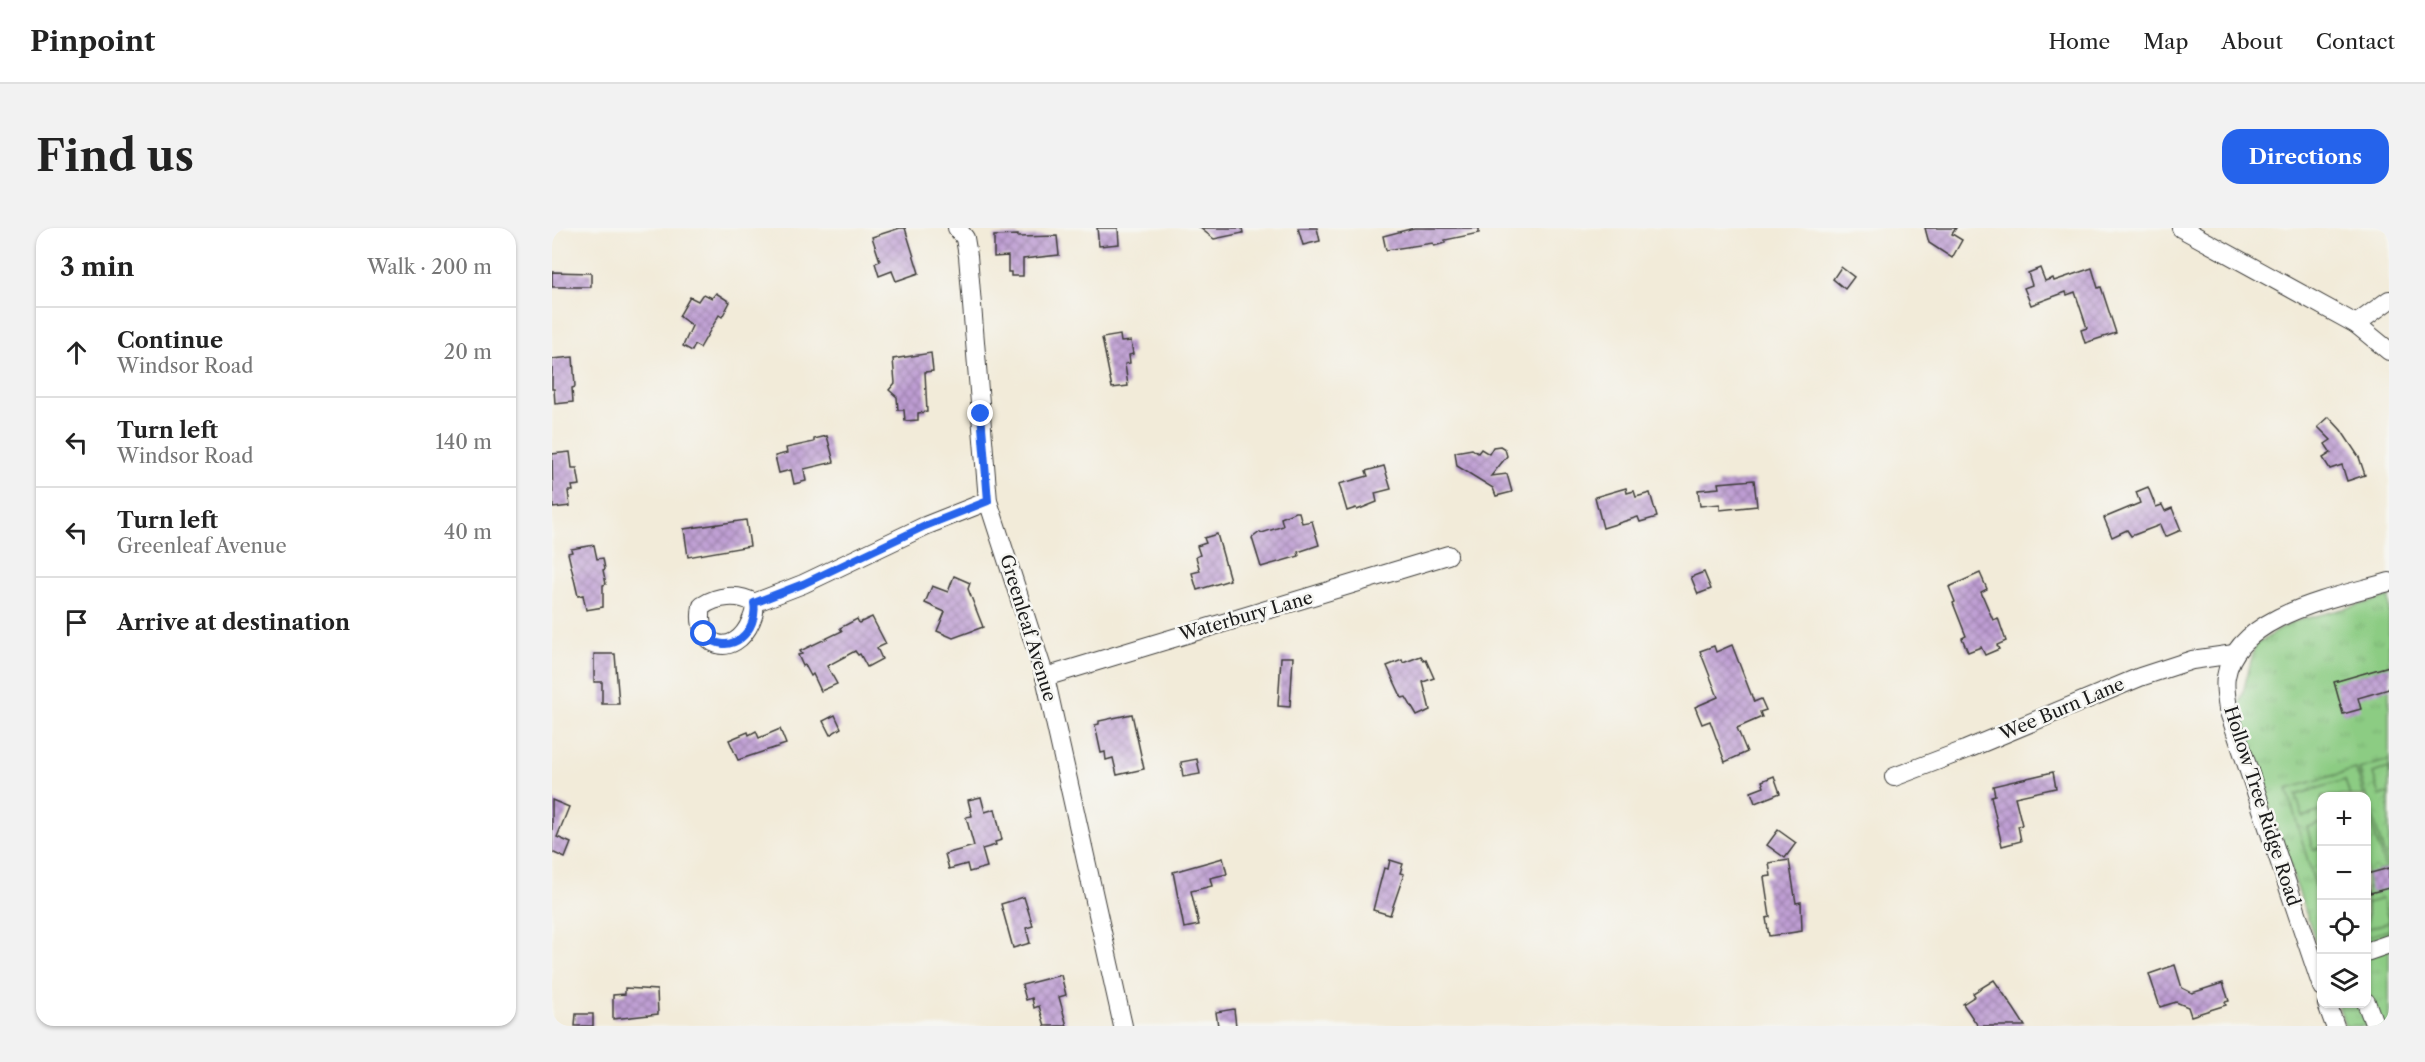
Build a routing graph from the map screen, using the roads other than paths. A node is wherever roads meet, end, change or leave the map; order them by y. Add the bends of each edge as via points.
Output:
1 (957, 228) edge
2 (2181, 228) edge
3 (2389, 300) edge
4 (2356, 324) junction
5 (2389, 351) edge
6 (988, 501) junction
7 (1448, 555) dead end
8 (2389, 582) edge
9 (754, 603) dead end
10 (2234, 654) junction
11 (1045, 677) junction
12 (1894, 777) dead end
13 (2389, 945) edge
14 (2371, 951) edge
15 (2317, 972) edge
16 (2328, 1008) edge
17 (2369, 1008) edge
18 (1123, 1026) edge
19 (2335, 1026) edge
20 (2375, 1026) edge

1 - 6 street, Greenleaf Avenue via 965,238 968,256
2 - 4 street
3 - 4 street
4 - 5 street
6 - 9 street
6 - 11 street, Greenleaf Avenue
7 - 11 street, Waterbury Lane
8 - 10 street via 2280,615 2247,639
10 - 12 street, Wee Burn Lane via 2192,660 2140,676
10 - 15 street, Hollow Tree Ridge Road via 2226,677 2228,709
11 - 18 street, Greenleaf Avenue
13 - 14 street
16 - 19 street
17 - 20 street

